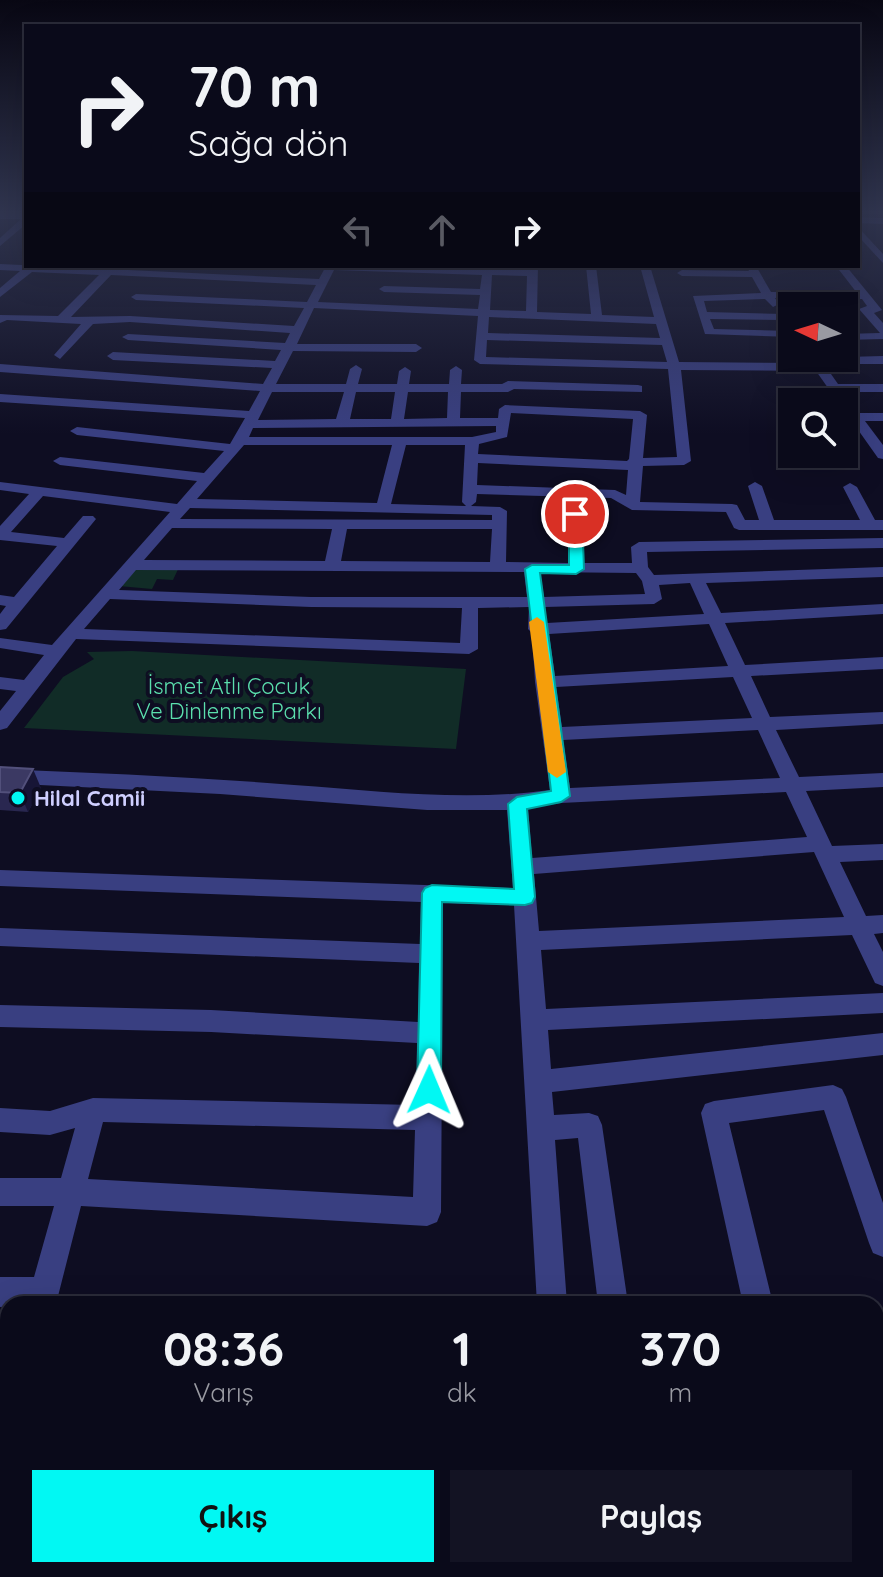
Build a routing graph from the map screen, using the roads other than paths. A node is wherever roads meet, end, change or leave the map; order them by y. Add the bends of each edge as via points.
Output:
1 (94, 287) edge
2 (145, 287) edge
3 (321, 287) edge
4 (486, 287) edge
5 (532, 287) edge
6 (593, 287) edge
7 (651, 287) edge
8 (762, 287) edge
9 (857, 287) edge
10 (384, 289) joint
11 (485, 292) junction
12 (767, 296) junction
13 (865, 296) junction
14 (136, 297) junction
15 (310, 307) junction
16 (377, 310) junction
17 (778, 310) edge
18 (880, 310) edge
19 (483, 314) junction
20 (703, 315) junction
21 (531, 316) junction
22 (778, 317) edge
23 (597, 318) junction
24 (0, 320) edge
25 (61, 320) junction
26 (117, 320) junction
27 (143, 320) junction
28 (90, 321) junction
29 (661, 321) junction
30 (299, 330) junction
31 (778, 332) edge
32 (883, 333) edge
33 (482, 336) junction
34 (858, 336) edge
35 (128, 337) junction
36 (667, 342) junction
37 (290, 347) junction
38 (416, 348) dead end
39 (60, 355) dead end
40 (883, 360) edge
41 (511, 361) junction
42 (858, 361) edge
43 (778, 363) edge
44 (280, 365) junction
45 (674, 366) junction
46 (0, 368) edge
47 (356, 369) dead end
48 (22, 370) junction
49 (456, 370) dead end
50 (405, 371) dead end
51 (823, 372) edge
52 (508, 386) junction
53 (268, 388) junction
54 (350, 388) junction
55 (454, 388) junction
56 (835, 388) edge
57 (858, 388) edge
58 (883, 388) edge
59 (400, 389) junction
60 (638, 389) dead end
61 (0, 395) edge
62 (504, 416) junction
63 (858, 417) edge
64 (883, 417) edge
65 (858, 419) edge
66 (252, 420) junction
67 (342, 423) junction
68 (397, 423) junction
69 (453, 423) junction
70 (77, 431) dead end
71 (400, 441) junction
72 (472, 441) junction
73 (237, 444) junction
74 (881, 448) edge
75 (471, 458) junction
76 (60, 461) dead end
77 (634, 464) junction
78 (208, 478) junction
79 (755, 486) dead end
80 (1, 487) edge
81 (850, 487) dead end
82 (469, 489) junction
83 (40, 491) junction
84 (183, 506) junction
85 (632, 506) junction
86 (383, 508) junction
87 (468, 510) junction
88 (575, 514) dead end
89 (88, 519) dead end
90 (168, 523) junction
91 (340, 524) junction
92 (500, 525) junction
93 (768, 525) junction
94 (877, 525) edge
95 (0, 535) edge
96 (68, 543) junction
97 (883, 543) edge
98 (131, 565) junction
99 (332, 567) junction
100 (498, 569) junction
101 (532, 569) junction
102 (576, 569) junction
103 (883, 572) edge
104 (645, 574) junction
105 (696, 579) junction
106 (106, 594) junction
107 (0, 600) edge
108 (18, 602) junction
109 (470, 603) junction
110 (535, 604) junction
111 (883, 609) edge
112 (714, 619) junction
113 (0, 625) edge
114 (537, 629) junction
115 (71, 634) junction
116 (0, 643) edge
117 (56, 651) junction
118 (883, 663) edge
119 (738, 672) junction
120 (544, 682) junction
121 (0, 683) edge
122 (27, 686) junction
123 (883, 718) edge
124 (0, 724) edge
125 (762, 725) junction
126 (552, 734) junction
127 (0, 776) edge
128 (883, 780) edge
129 (791, 786) junction
130 (561, 796) junction
131 (517, 804) junction
132 (822, 849) junction
133 (883, 852) edge
134 (522, 867) junction
135 (0, 878) edge
136 (432, 893) junction
137 (525, 897) junction
138 (883, 924) edge
139 (858, 925) junction
140 (0, 937) edge
141 (529, 941) junction
142 (431, 954) junction
143 (883, 976) edge
144 (883, 1003) edge
145 (0, 1016) edge
146 (535, 1020) junction
147 (430, 1033) junction
148 (883, 1044) edge
149 (539, 1082) junction
150 (93, 1110) junction
151 (429, 1118) junction
152 (0, 1120) edge
153 (542, 1128) junction
154 (0, 1192) edge
155 (70, 1192) junction
156 (883, 1243) edge
157 (0, 1292) edge
158 (28, 1296) edge
159 (43, 1296) edge
160 (552, 1296) edge
161 (612, 1296) edge
162 (756, 1296) edge

1 - 25 street
2 - 14 street
3 - 15 street
4 - 11 street
5 - 21 street
6 - 23 street
7 - 29 street
8 - 12 street
9 - 13 street
10 - 11 street
10 - 16 street
11 - 19 street
12 - 13 street
12 - 17 street
12 - 20 street via 697,298
13 - 18 street
14 - 15 street
14 - 26 street
15 - 16 street
15 - 30 street
16 - 19 street
18 - 32 street via 865,309
19 - 21 street
19 - 33 street
20 - 22 street
20 - 31 street via 709,332
21 - 23 street
23 - 29 street
24 - 25 street
25 - 28 street
26 - 27 street
26 - 28 street
27 - 30 street
27 - 35 street
28 - 39 street
29 - 36 street
30 - 37 street
32 - 34 street
33 - 36 street
33 - 41 street via 480,360
35 - 37 street
35 - 44 street via 113,356
36 - 45 street
37 - 38 street
37 - 44 street
40 - 42 street
41 - 45 street
41 - 52 street
43 - 45 street
44 - 53 street
45 - 77 street via 684,461
46 - 48 street
47 - 54 street
48 - 53 street
48 - 61 street
49 - 55 street
50 - 59 street
51 - 56 street
52 - 55 street
52 - 60 street
52 - 62 street
53 - 54 street
53 - 66 street
54 - 59 street
54 - 67 street
55 - 59 street
55 - 69 street
57 - 58 street
59 - 68 street
61 - 66 street
62 - 69 street
62 - 72 street via 502,434
62 - 77 street via 640,415
63 - 64 street
65 - 74 street
66 - 67 street
66 - 73 street
67 - 68 street
68 - 69 street
70 - 73 street
71 - 72 street
71 - 73 street
71 - 86 street
72 - 75 street
73 - 78 street
75 - 77 street
75 - 82 street
76 - 78 street
77 - 85 street
78 - 84 street
79 - 93 street
80 - 83 street
81 - 94 street
82 - 85 street via 615,494
82 - 87 street
83 - 84 street
83 - 95 street
84 - 86 street
84 - 90 street
85 - 93 street via 732,508 739,525
86 - 87 street
87 - 92 street via 500,511
88 - 102 street
89 - 96 street
90 - 91 street
90 - 98 street
91 - 92 street
91 - 99 street
92 - 100 street
93 - 94 street
95 - 96 street
96 - 108 street
97 - 104 street via 639,547
98 - 99 street
98 - 106 street
99 - 100 street
100 - 101 street
101 - 102 street
101 - 110 street
102 - 104 street
103 - 105 street
104 - 105 street
104 - 110 street via 654,599
105 - 112 street
106 - 109 street via 262,602
106 - 115 street
107 - 108 street
108 - 113 street
109 - 110 street
109 - 115 street via 469,649
110 - 114 street
111 - 112 street
112 - 114 street
112 - 119 street
114 - 120 street
115 - 117 street
116 - 117 street
117 - 122 street
118 - 119 street
119 - 120 street
119 - 125 street
120 - 126 street
121 - 122 street
122 - 124 street
123 - 125 street
125 - 126 street
125 - 129 street
126 - 130 street
127 - 131 street
128 - 129 street
129 - 130 street
129 - 132 street
130 - 131 street
131 - 134 street
132 - 133 street
132 - 134 street
132 - 139 street
134 - 137 street
135 - 136 street
136 - 137 street
136 - 142 street
137 - 141 street
138 - 139 street
139 - 141 street
139 - 143 street
140 - 142 street
141 - 146 street
142 - 147 street
144 - 146 street
145 - 147 street
146 - 149 street
147 - 151 street
148 - 149 street
149 - 153 street
150 - 151 street
150 - 152 street via 50,1123
150 - 155 street
151 - 155 street via 427,1212
153 - 160 street
153 - 161 street via 589,1125
154 - 155 street
155 - 159 street
156 - 162 street via 833,1097 714,1113
157 - 158 street

